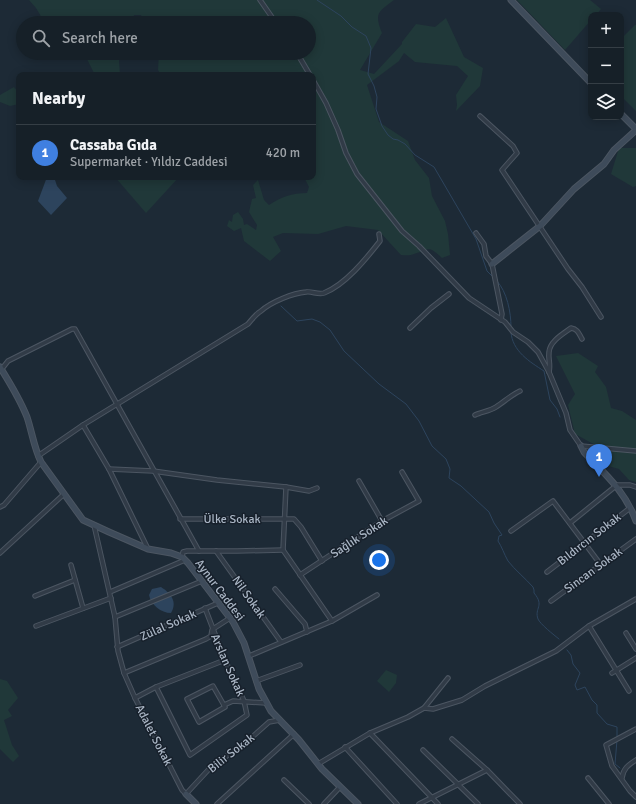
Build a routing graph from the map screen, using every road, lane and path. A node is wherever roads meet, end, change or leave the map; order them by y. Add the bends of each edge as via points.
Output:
1 (260, 0) edge
2 (511, 0) edge
3 (271, 16) edge
4 (301, 60) edge
5 (308, 72) edge
6 (588, 80) edge
7 (316, 85) edge
8 (480, 116) dead end
9 (624, 117) edge
10 (636, 129) edge
11 (540, 226) junction
12 (476, 233) dead end
13 (379, 234) dead end
14 (492, 264) junction
15 (449, 294) dead end
16 (601, 317) dead end
17 (501, 320) junction
18 (410, 328) dead end
19 (582, 339) dead end
20 (1, 368) edge
21 (549, 372) junction
22 (520, 391) dead end
23 (116, 405) junction
24 (475, 415) dead end
25 (83, 425) junction
26 (581, 446) junction
27 (636, 451) edge
28 (38, 456) junction
29 (41, 462) junction
30 (109, 469) junction
31 (153, 471) junction
32 (402, 472) dead end
33 (359, 481) dead end
34 (617, 486) junction
35 (286, 487) junction
36 (636, 487) edge
37 (317, 488) dead end
38 (64, 494) junction
39 (0, 507) edge
40 (631, 507) junction
41 (180, 519) junction
42 (284, 520) junction
43 (636, 521) edge
44 (382, 522) junction
45 (570, 523) junction
46 (94, 525) junction
47 (511, 531) dead end
48 (636, 539) edge
49 (584, 543) junction
50 (148, 549) junction
51 (283, 550) junction
52 (199, 551) junction
53 (216, 551) junction
54 (0, 552) edge
55 (183, 559) junction
56 (322, 561) junction
57 (71, 565) dead end
58 (601, 565) junction
59 (547, 572) dead end
60 (300, 575) junction
61 (75, 580) junction
62 (202, 582) junction
63 (275, 589) dead end
64 (110, 592) junction
65 (35, 596) dead end
66 (377, 596) dead end
67 (111, 598) junction
68 (636, 599) edge
69 (551, 601) dead end
70 (218, 602) junction
71 (83, 608) junction
72 (205, 608) junction
73 (115, 617) junction
74 (230, 618) junction
75 (332, 621) junction
76 (36, 626) dead end
77 (589, 626) junction
78 (212, 629) junction
79 (307, 632) junction
80 (626, 633) dead end
81 (282, 642) junction
82 (117, 646) junction
83 (636, 649) edge
84 (249, 656) junction
85 (636, 658) edge
86 (225, 660) junction
87 (300, 665) dead end
88 (616, 671) junction
89 (124, 673) junction
90 (612, 674) dead end
91 (448, 678) dead end
92 (256, 681) junction
93 (156, 686) junction
94 (629, 691) dead end
95 (134, 698) junction
96 (244, 701) junction
97 (266, 703) junction
98 (224, 705) junction
99 (424, 708) junction
100 (281, 720) junction
101 (636, 729) edge
102 (370, 732) junction
103 (294, 734) junction
104 (452, 739) dead end
105 (345, 747) junction
106 (422, 750) dead end
107 (636, 760) edge
108 (318, 764) junction
109 (487, 770) junction
110 (588, 778) dead end
111 (622, 778) junction
112 (284, 780) dead end
113 (459, 784) junction
114 (340, 787) junction
115 (186, 794) junction
116 (636, 797) edge
117 (432, 798) junction
118 (196, 804) edge
119 (217, 804) edge
120 (309, 804) edge
121 (324, 804) edge
122 (358, 804) edge
123 (397, 804) edge
124 (419, 804) edge
125 (438, 804) edge
126 (478, 804) edge
127 (520, 804) edge
128 (609, 804) edge

1 - 3 street
2 - 6 street
4 - 5 street
7 - 17 street via 357,174 402,232 469,298
8 - 11 street via 513,146 517,153 502,170
9 - 10 street
10 - 11 street
11 - 14 street
11 - 16 street
12 - 14 street via 484,244 486,256
13 - 23 street via 380,241 345,280 322,294 307,291 282,299 262,310 248,324
14 - 17 street
15 - 18 street
17 - 21 street via 538,352
19 - 21 street via 578,331 571,328 556,339 549,352
20 - 23 street via 8,362 75,329
20 - 28 street, Aynur Caddesi via 20,398
21 - 26 street via 566,413 570,430
22 - 24 street via 495,408
23 - 25 street
23 - 31 street
25 - 28 street
25 - 30 street
26 - 27 street
26 - 34 street
28 - 29 street, Aynur Caddesi
29 - 38 street, Aynur Caddesi
29 - 39 street
30 - 31 street
30 - 50 street
31 - 35 street
31 - 41 street
32 - 44 street, Sağlık Sokak via 419,501
33 - 44 street
34 - 36 street
34 - 40 street
34 - 45 street
35 - 37 street via 309,491
35 - 42 street
38 - 46 street, Aynur Caddesi via 83,520
38 - 54 street
40 - 43 street
40 - 49 street, Bıldırcın Sokak
41 - 42 street, Ülke Sokak
41 - 52 street
42 - 51 street
42 - 56 street via 294,520 301,527
44 - 56 street, Sağlık Sokak
45 - 47 street via 554,501
45 - 49 street
46 - 50 street, Aynur Caddesi
46 - 64 street, Adalet Sokak
48 - 58 street, Sincan Sokak
49 - 58 street
49 - 59 street, Bıldırcın Sokak
50 - 55 street, Aynur Caddesi via 172,553
51 - 53 street
51 - 60 street
52 - 53 street
52 - 55 street via 187,550 183,552
53 - 81 street, Nil Sokak
55 - 62 street, Aynur Caddesi
55 - 64 street
56 - 60 street, Sağlık Sokak
57 - 61 street
58 - 69 street, Sincan Sokak
60 - 75 street
61 - 65 street
61 - 71 street
62 - 70 street, Aynur Caddesi
62 - 73 street
63 - 79 street via 305,624
64 - 67 street, Adalet Sokak
66 - 75 street
67 - 71 street
67 - 73 street, Adalet Sokak
68 - 77 street
70 - 72 street, Zülal Sokak
70 - 74 street, Aynur Caddesi
71 - 76 street
72 - 78 street, Arslan Sokak
72 - 82 street, Zülal Sokak
73 - 82 street, Adalet Sokak
74 - 78 street
74 - 84 street, Aynur Caddesi
75 - 79 street
77 - 88 street
77 - 99 street via 556,651 462,700 433,709
78 - 86 street, Arslan Sokak
78 - 89 street via 211,636 206,639
79 - 81 street
80 - 83 street
81 - 84 street
82 - 89 street, Adalet Sokak
84 - 92 street, Aynur Caddesi
85 - 88 street
86 - 93 street
86 - 96 street, Arslan Sokak
87 - 92 street
88 - 90 street
88 - 94 street
89 - 95 street, Adalet Sokak
91 - 99 street
92 - 97 street, Aynur Caddesi
93 - 95 street
93 - 96 street via 190,755 247,715
95 - 115 street, Adalet Sokak
96 - 97 street
96 - 98 street via 233,701
97 - 100 street, Aynur Caddesi
98 - 98 street via 213,686 187,699 199,722 222,710
99 - 102 street
100 - 103 street, Aynur Caddesi
100 - 115 street, Bilir Sokak via 269,722 210,768
101 - 111 street via 606,745 612,766
102 - 105 street
102 - 117 street
103 - 108 street, Aynur Caddesi
103 - 119 street
104 - 109 street
105 - 108 street
105 - 123 street
106 - 113 street
107 - 111 street via 627,766
108 - 114 street, Aynur Caddesi
109 - 113 street
109 - 127 street
110 - 128 street
111 - 116 street
112 - 120 street
113 - 117 street
113 - 126 street
114 - 121 street
114 - 122 street, Aynur Caddesi
115 - 118 street
117 - 124 street
117 - 125 street

